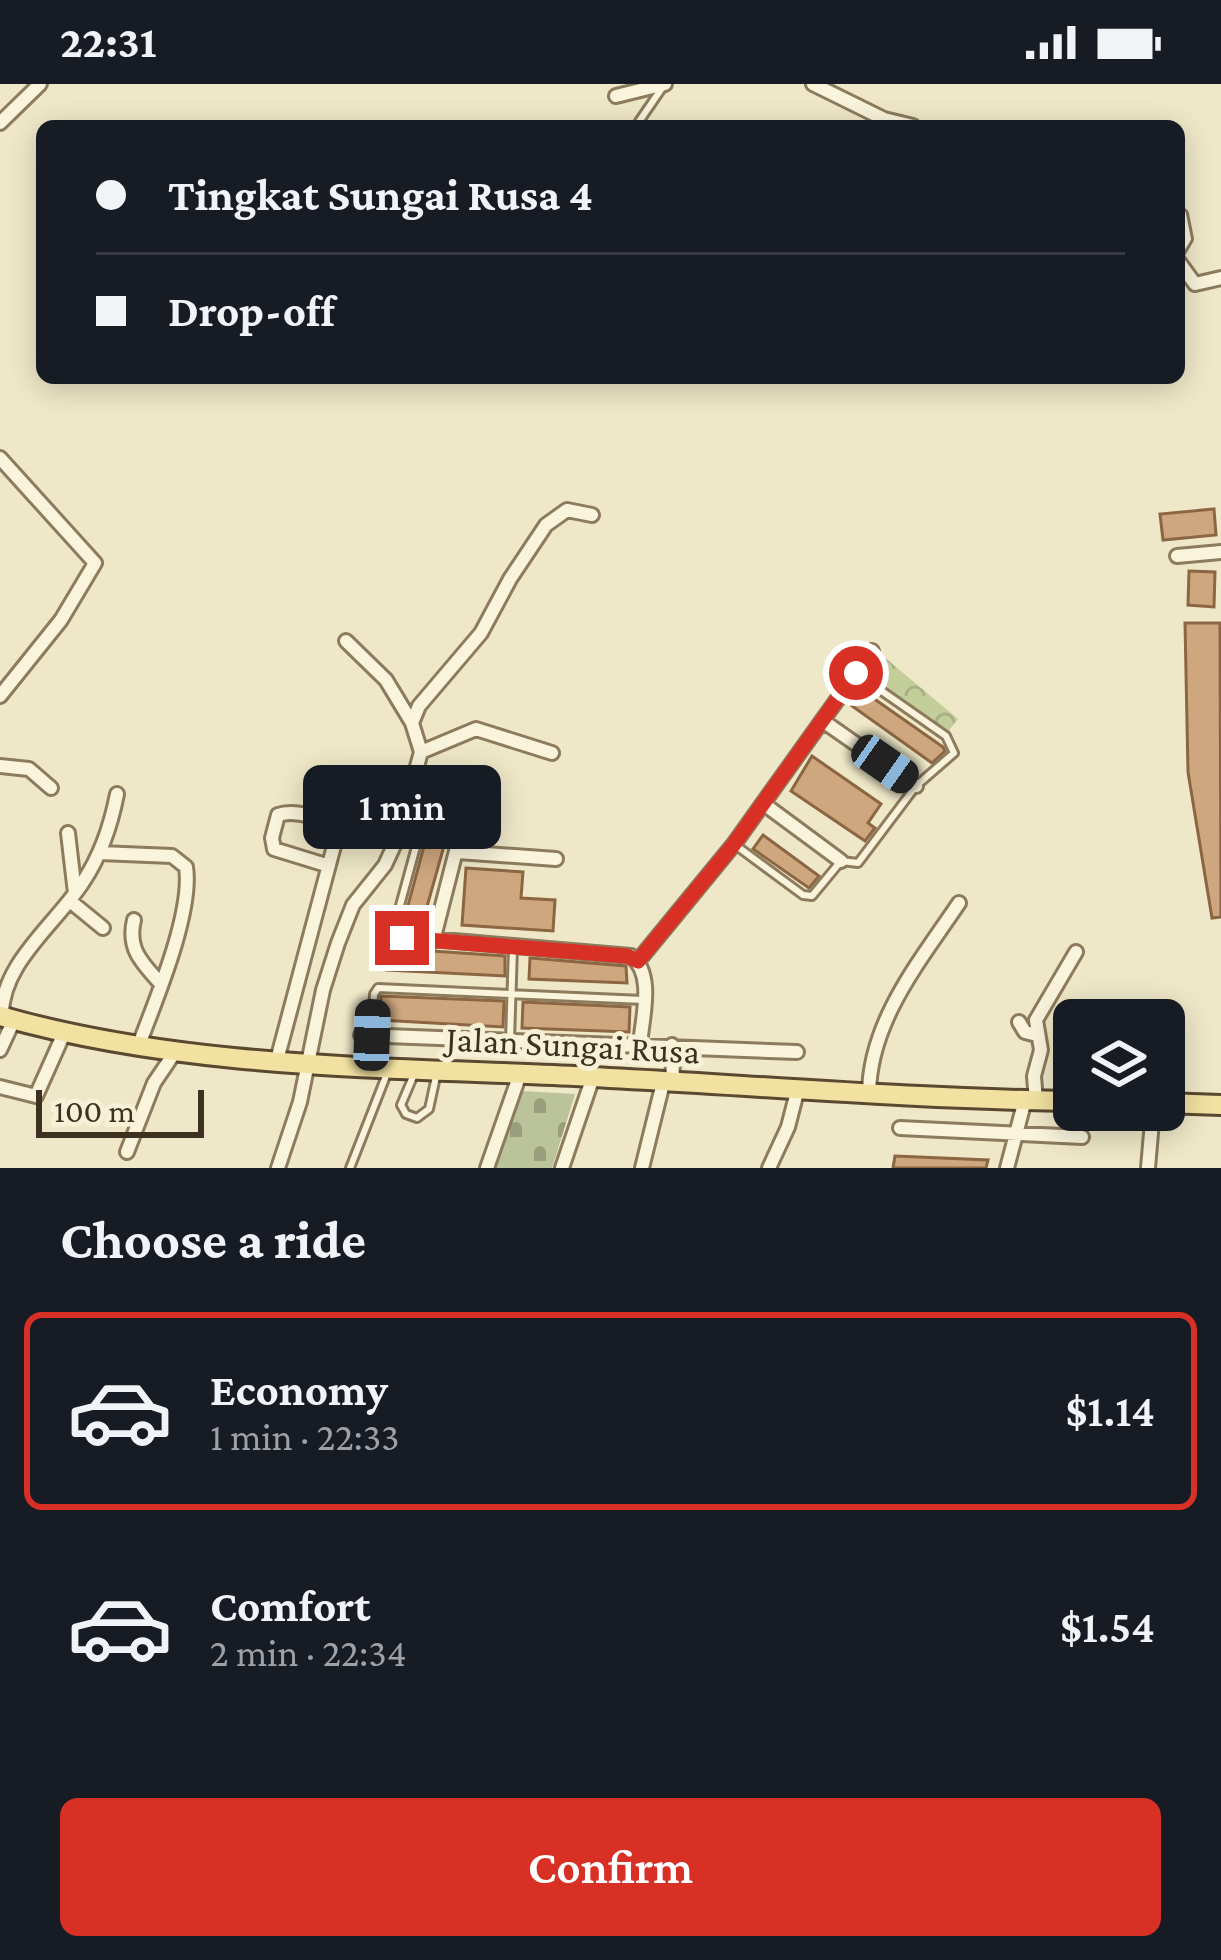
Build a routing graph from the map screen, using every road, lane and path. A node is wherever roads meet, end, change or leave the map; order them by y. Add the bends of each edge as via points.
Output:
1 (40, 84) edge
2 (664, 84) edge
3 (813, 84) edge
4 (616, 96) dead end
5 (640, 120) edge
6 (888, 120) edge
7 (0, 123) edge
8 (1185, 268) edge
9 (1221, 278) edge
10 (0, 458) edge
11 (592, 515) dead end
12 (1221, 552) edge
13 (1177, 556) dead end
14 (346, 640) dead end
15 (872, 651) dead end
16 (856, 673) junction
17 (0, 696) edge
18 (823, 721) junction
19 (412, 723) junction
20 (422, 752) junction
21 (552, 753) dead end
22 (0, 766) edge
23 (916, 786) junction
24 (51, 788) dead end
25 (117, 794) dead end
26 (764, 803) junction
27 (467, 808) joint
28 (68, 833) dead end
29 (734, 844) junction
30 (458, 852) junction
31 (100, 853) junction
32 (556, 860) dead end
33 (841, 861) junction
34 (326, 865) junction
35 (73, 898) junction
36 (959, 903) dead end
37 (134, 920) dead end
38 (103, 928) dead end
39 (396, 936) joint
40 (433, 941) junction
41 (513, 948) junction
42 (306, 950) junction
43 (1076, 952) dead end
44 (638, 961) junction
45 (331, 963) junction
46 (161, 984) junction
47 (512, 994) junction
48 (644, 1000) junction
49 (5, 1018) edge
50 (1019, 1022) dead end
51 (65, 1031) junction
52 (367, 1035) joint
53 (1037, 1035) junction
54 (510, 1040) junction
55 (640, 1045) junction
56 (671, 1045) junction
57 (138, 1047) junction
58 (0, 1050) edge
59 (175, 1052) junction
60 (796, 1052) dead end
61 (277, 1060) junction
62 (308, 1063) junction
63 (388, 1069) junction
64 (427, 1069) junction
65 (520, 1074) junction
66 (593, 1077) junction
67 (668, 1083) junction
68 (0, 1087) edge
69 (797, 1092) junction
70 (869, 1095) junction
71 (1030, 1100) junction
72 (1053, 1101) edge
73 (1185, 1104) edge
74 (1221, 1105) edge
75 (900, 1128) dead end
76 (1151, 1131) edge
77 (1015, 1134) junction
78 (1082, 1137) dead end
79 (127, 1152) dead end
80 (278, 1168) edge
81 (350, 1168) edge
82 (487, 1168) edge
83 (562, 1168) edge
84 (642, 1168) edge
85 (770, 1168) edge
86 (1007, 1168) edge
87 (1148, 1168) edge

1 - 7 street
2 - 4 street
2 - 5 lane
3 - 6 street
8 - 9 street via 1195,284
10 - 17 street via 95,563
11 - 19 street via 567,510 546,525 481,633
12 - 13 street
14 - 19 street via 386,680
15 - 16 street
16 - 18 street
16 - 23 lane via 952,741 954,753
18 - 23 street
18 - 26 street
19 - 20 street
20 - 21 street via 476,729
20 - 45 street via 391,856 353,905
22 - 24 street via 28,769
23 - 33 lane via 858,862
25 - 31 street
26 - 29 street
26 - 33 street
27 - 30 street
27 - 39 lane via 429,799
28 - 35 street
29 - 33 lane via 807,896
29 - 44 street
30 - 32 street
30 - 40 street
31 - 35 street
31 - 46 street via 172,856 186,867
34 - 34 street via 274,849 278,815 295,812 337,827
34 - 42 street
35 - 38 street
35 - 49 street via 27,950 0,1000
36 - 70 street via 874,1044
37 - 46 street via 133,950
39 - 40 street
40 - 41 street
41 - 44 street
41 - 47 lane
42 - 45 street
42 - 61 street
43 - 53 street via 1038,1014
44 - 48 street
45 - 62 street
46 - 57 street
47 - 48 lane
47 - 52 lane via 378,988
47 - 54 lane
48 - 55 street
49 - 51 main road, Jalan Sungai Rusa
49 - 58 street
50 - 53 street
51 - 57 main road, Jalan Sungai Rusa
51 - 68 street via 36,1096
52 - 54 street
53 - 71 street via 1042,1050
54 - 55 street
55 - 56 street
56 - 60 street
56 - 67 street
57 - 59 main road, Jalan Sungai Rusa
59 - 61 main road, Jalan Sungai Rusa
59 - 79 street
61 - 62 main road, Jalan Sungai Rusa
62 - 63 main road, Jalan Sungai Rusa
62 - 80 street
63 - 64 main road, Jalan Sungai Rusa
63 - 81 lane
64 - 64 lane via 401,1105 417,1118 429,1109
64 - 65 main road, Jalan Sungai Rusa
65 - 66 main road, Jalan Sungai Rusa
65 - 82 street
66 - 67 main road, Jalan Sungai Rusa
66 - 83 street
67 - 69 main road, Jalan Sungai Rusa
67 - 84 street
69 - 70 main road, Jalan Sungai Rusa
69 - 85 street
70 - 71 main road, Jalan Sungai Rusa
71 - 72 main road, Jalan Sungai Rusa
71 - 77 street
73 - 74 main road
75 - 77 street
76 - 87 street
77 - 78 street
77 - 86 street

